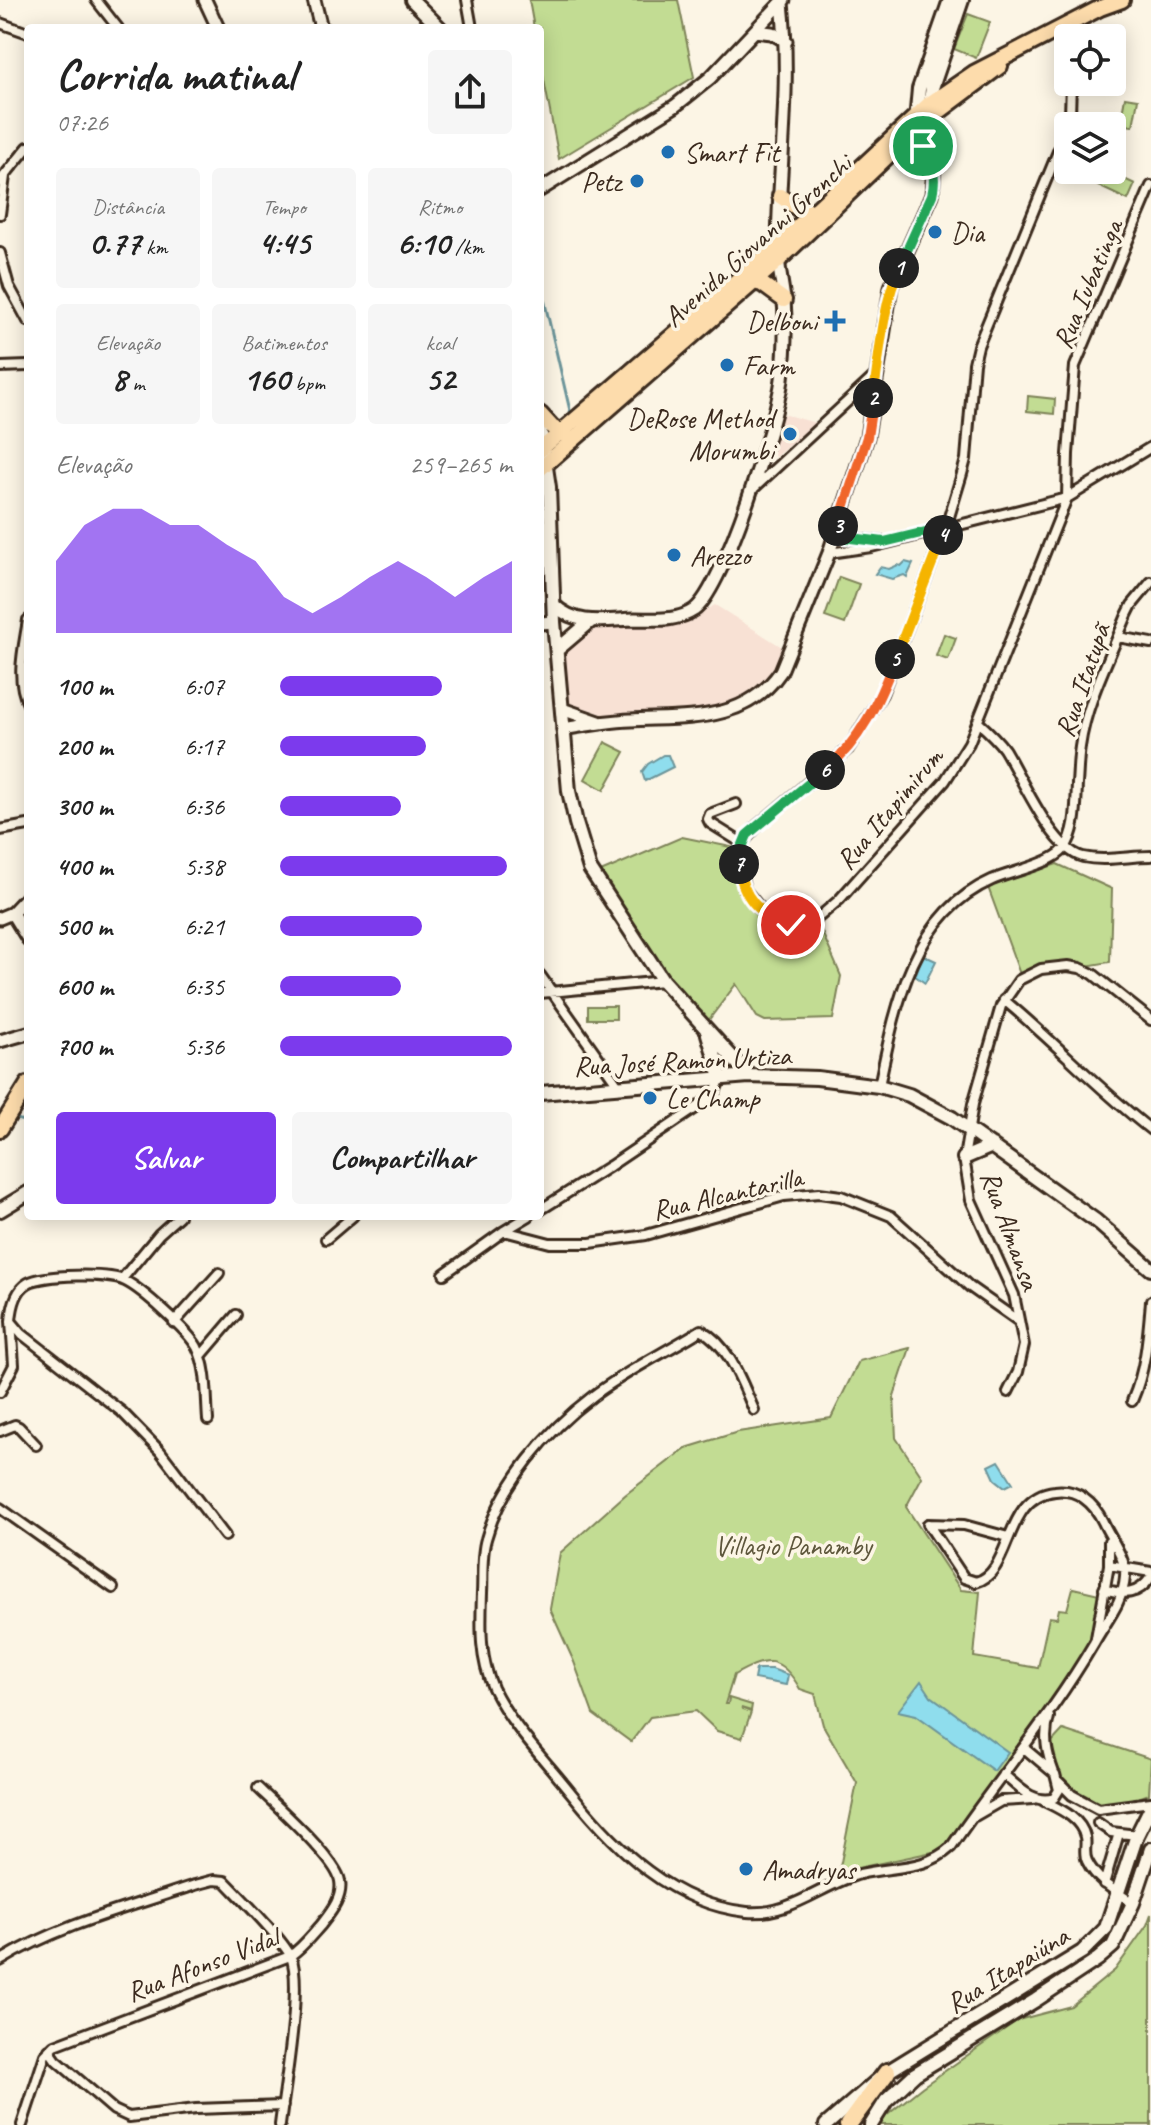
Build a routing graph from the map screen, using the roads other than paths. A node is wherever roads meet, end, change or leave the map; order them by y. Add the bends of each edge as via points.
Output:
1 (96, 0) edge
2 (205, 0) edge
3 (314, 0) edge
4 (412, 0) edge
5 (467, 0) edge
6 (950, 0) edge
7 (962, 0) edge
8 (1122, 0) edge
9 (783, 2) edge
10 (0, 23) edge
11 (471, 23) edge
12 (115, 24) edge
13 (216, 24) edge
14 (320, 24) edge
15 (436, 24) edge
16 (1070, 24) edge
17 (755, 31) junction
18 (24, 32) edge
19 (1054, 32) edge
20 (786, 41) junction
21 (1013, 55) junction
22 (1071, 96) edge
23 (929, 104) junction
24 (920, 121) junction
25 (24, 152) edge
26 (2, 179) edge
27 (1151, 186) edge
28 (544, 188) edge
29 (780, 196) junction
30 (815, 211) junction
31 (0, 214) edge
32 (778, 245) junction
33 (0, 253) edge
34 (778, 261) junction
35 (735, 279) junction
36 (753, 281) junction
37 (784, 300) junction
38 (24, 314) edge
39 (24, 366) edge
40 (0, 367) edge
41 (877, 374) junction
42 (544, 418) edge
43 (561, 433) junction
44 (575, 439) junction
45 (1151, 447) edge
46 (544, 456) edge
47 (544, 456) edge
48 (544, 470) edge
49 (749, 492) junction
50 (1067, 498) junction
51 (946, 527) junction
52 (834, 536) junction
53 (884, 542) junction
54 (829, 553) junction
55 (1151, 582) edge
56 (554, 605) junction
57 (591, 621) junction
58 (554, 622) junction
59 (544, 623) edge
60 (1118, 637) junction
61 (1151, 643) edge
62 (24, 650) edge
63 (557, 650) junction
64 (24, 696) edge
65 (562, 709) junction
66 (599, 722) junction
67 (978, 722) junction
68 (563, 729) junction
69 (736, 804) dead end
70 (24, 826) edge
71 (0, 830) edge
72 (742, 843) junction
73 (1065, 847) junction
74 (1151, 856) edge
75 (24, 899) edge
76 (6, 915) edge
77 (24, 935) edge
78 (544, 981) edge
79 (663, 981) junction
80 (544, 993) edge
81 (552, 993) junction
82 (1004, 1000) junction
83 (1151, 1020) edge
84 (707, 1031) junction
85 (24, 1036) edge
86 (0, 1041) edge
87 (749, 1076) junction
88 (721, 1077) junction
89 (618, 1085) junction
90 (879, 1086) junction
91 (24, 1090) edge
92 (544, 1093) edge
93 (0, 1129) edge
94 (967, 1129) junction
95 (1151, 1130) edge
96 (992, 1146) junction
97 (964, 1158) junction
98 (24, 1195) edge
99 (544, 1207) edge
100 (0, 1210) edge
101 (175, 1220) edge
102 (348, 1220) edge
103 (522, 1220) edge
104 (504, 1231) junction
105 (326, 1239) dead end
106 (1151, 1269) edge
107 (219, 1273) dead end
108 (444, 1274) dead end
109 (122, 1279) junction
110 (1151, 1301) edge
111 (236, 1315) dead end
112 (1017, 1320) junction
113 (11, 1321) junction
114 (174, 1323) junction
115 (201, 1356) junction
116 (0, 1392) edge
117 (1008, 1392) dead end
118 (1132, 1401) dead end
119 (754, 1410) dead end
120 (208, 1420) dead end
121 (0, 1431) edge
122 (36, 1445) dead end
123 (0, 1508) edge
124 (225, 1536) dead end
125 (1109, 1536) junction
126 (1008, 1537) junction
127 (1109, 1565) junction
128 (1125, 1566) junction
129 (1151, 1575) edge
130 (113, 1588) dead end
131 (1104, 1589) junction
132 (1122, 1594) junction
133 (1096, 1639) junction
134 (1052, 1708) junction
135 (1024, 1748) junction
136 (1003, 1774) junction
137 (1056, 1778) junction
138 (258, 1788) dead end
139 (1072, 1795) junction
140 (1040, 1800) junction
141 (1151, 1804) edge
142 (1098, 1809) junction
143 (1062, 1810) junction
144 (971, 1818) junction
145 (1101, 1826) junction
146 (1083, 1830) junction
147 (1119, 1833) junction
148 (1137, 1835) junction
149 (1151, 1849) edge
150 (1104, 1884) junction
151 (1116, 1892) junction
152 (1133, 1903) junction
153 (290, 1956) junction
154 (0, 1961) edge
155 (49, 2050) junction
156 (887, 2072) junction
157 (283, 2106) junction
158 (22, 2125) edge
159 (280, 2125) edge
160 (826, 2125) edge
161 (848, 2125) edge
162 (871, 2125) edge

1 - 12 street
2 - 13 street
3 - 14 street
4 - 15 main road
5 - 11 street
6 - 24 main road via 924,72
7 - 23 main road
8 - 16 main road, Avenida Giovanni Gronchi
9 - 17 street
9 - 20 street
10 - 18 street
17 - 20 street
17 - 28 street via 675,106
19 - 21 main road, Avenida Giovanni Gronchi
20 - 29 street
21 - 23 main road, Avenida Giovanni Gronchi via 974,73
21 - 24 main road, Avenida Giovanni Gronchi
22 - 51 street via 1066,132 978,346 966,459
23 - 24 main road, Avenida Giovanni Gronchi
24 - 30 main road, Avenida Giovanni Gronchi
24 - 34 main road, Avenida Giovanni Gronchi
24 - 41 street via 935,156 932,195 891,287
25 - 26 street
26 - 31 street
27 - 50 street, Rua Iubatinga via 1075,366
29 - 30 main road via 800,210
29 - 32 street
30 - 32 main road, Avenida Giovanni Gronchi
32 - 34 street
32 - 35 main road, Avenida Giovanni Gronchi
33 - 38 street
34 - 36 main road, Avenida Giovanni Gronchi
34 - 37 street
35 - 36 main road
35 - 43 main road, Avenida Giovanni Gronchi
36 - 37 main road
36 - 44 main road, Avenida Giovanni Gronchi
37 - 49 street via 782,379
39 - 40 street
41 - 49 street
41 - 52 street via 867,437
42 - 43 main road
43 - 44 main road
43 - 46 main road, Avenida Giovanni Gronchi
44 - 47 main road, Avenida Giovanni Gronchi
45 - 50 street
48 - 56 main road
49 - 57 street via 708,594 693,610 672,619
50 - 51 street
50 - 67 street, Rua Itapimirum
51 - 53 street
51 - 72 street via 882,694 867,720 836,761
52 - 53 street
52 - 54 street
53 - 54 street
54 - 66 street via 770,688 737,708 710,716
55 - 60 street, Rua Itatupã via 1132,605
56 - 57 street via 571,617
56 - 58 main road
57 - 63 main road
58 - 59 street
58 - 63 main road
60 - 61 street
60 - 73 street, Rua Itatupã via 1080,745 1075,814
62 - 64 street
63 - 65 main road
65 - 66 street
65 - 68 main road
66 - 68 street
67 - 72 street, Rua Itapimirum via 945,781 819,917 791,925 758,908 740,879
67 - 73 street via 1002,747
68 - 79 main road via 569,791 590,869
69 - 72 street via 708,819
70 - 71 street
73 - 74 street via 1094,858
73 - 90 street via 1045,862 969,892 931,930 906,978
75 - 76 street
76 - 77 street
78 - 81 street
79 - 81 street
79 - 84 main road
80 - 81 street
81 - 89 street
82 - 83 street via 1033,972 1080,968
82 - 94 street, Rua Almansa
82 - 95 street
84 - 87 main road
84 - 88 main road
85 - 86 street
87 - 88 main road, Rua José Ramon Urtiza
87 - 90 main road, Rua José Ramon Urtiza
88 - 89 main road, Rua José Ramon Urtiza
88 - 99 street via 714,1094 702,1104
89 - 92 main road, Rua José Ramon Urtiza
90 - 94 main road, Rua José Ramon Urtiza via 937,1108
91 - 93 main road
94 - 96 main road, Rua José Ramon Urtiza
94 - 97 street, Rua Almansa
96 - 97 main road
96 - 106 main road, Rua José Ramon Urtiza via 1116,1236
97 - 112 street, Rua Almansa via 971,1200 1014,1295
98 - 100 main road
101 - 109 street
102 - 105 street
103 - 104 street
104 - 108 street
104 - 112 street, Rua Alcantarilla via 550,1243 590,1243 646,1235 784,1196 841,1196 891,1216 970,1287
107 - 114 street
109 - 113 street via 44,1278 27,1284
109 - 114 street
110 - 118 street via 1146,1356
111 - 115 street
112 - 117 street, Rua Almansa via 1024,1345
113 - 116 street via 14,1365
113 - 124 street via 122,1412 160,1451
114 - 115 street
115 - 120 street
119 - 144 street via 733,1364 715,1338 701,1330 593,1396 521,1468 485,1541 480,1635 492,1684 506,1712 597,1826 636,1864 690,1896 729,1908 748,1912 793,1906 860,1874 931,1862 951,1847
121 - 122 street via 15,1425
123 - 130 street
125 - 126 street via 1091,1503 1058,1490 1023,1510
125 - 127 street
125 - 128 street
126 - 126 street via 964,1525 928,1524 964,1578 976,1582 990,1576
127 - 128 street
127 - 131 street
128 - 129 street
128 - 132 street
129 - 132 street via 1137,1591
131 - 132 street
131 - 133 street
132 - 133 street
133 - 134 street
134 - 135 street
134 - 137 street via 1045,1730
135 - 136 street
135 - 137 street
136 - 140 street
136 - 144 street
137 - 139 street
137 - 140 street via 1059,1790 1054,1798
138 - 153 street, Rua Afonso Vidal via 332,1863 340,1879 339,1898 328,1916
139 - 142 street
139 - 143 street
140 - 143 street
140 - 144 street via 1001,1801
141 - 142 street
141 - 148 main road, Rua Itapaiúna
142 - 145 street
143 - 146 street
145 - 146 street
145 - 147 street
146 - 150 street via 1087,1861
147 - 148 street
147 - 150 street
148 - 151 main road, Rua Itapaiúna
149 - 152 main road, Rua Itapaiúna
150 - 151 street
151 - 152 street
151 - 156 main road, Rua Itapaiúna via 1106,1928 1082,1952
152 - 162 main road, Rua Itapaiúna via 1118,1939 1098,1959 915,2074 886,2101
153 - 154 street via 225,1881 214,1880 52,1935
153 - 155 street, Rua Afonso Vidal via 61,2041
153 - 157 street via 295,1982
155 - 157 street via 114,2110 129,2117
155 - 158 street
156 - 160 main road, Rua Itapaiúna
156 - 161 highway
157 - 159 street

